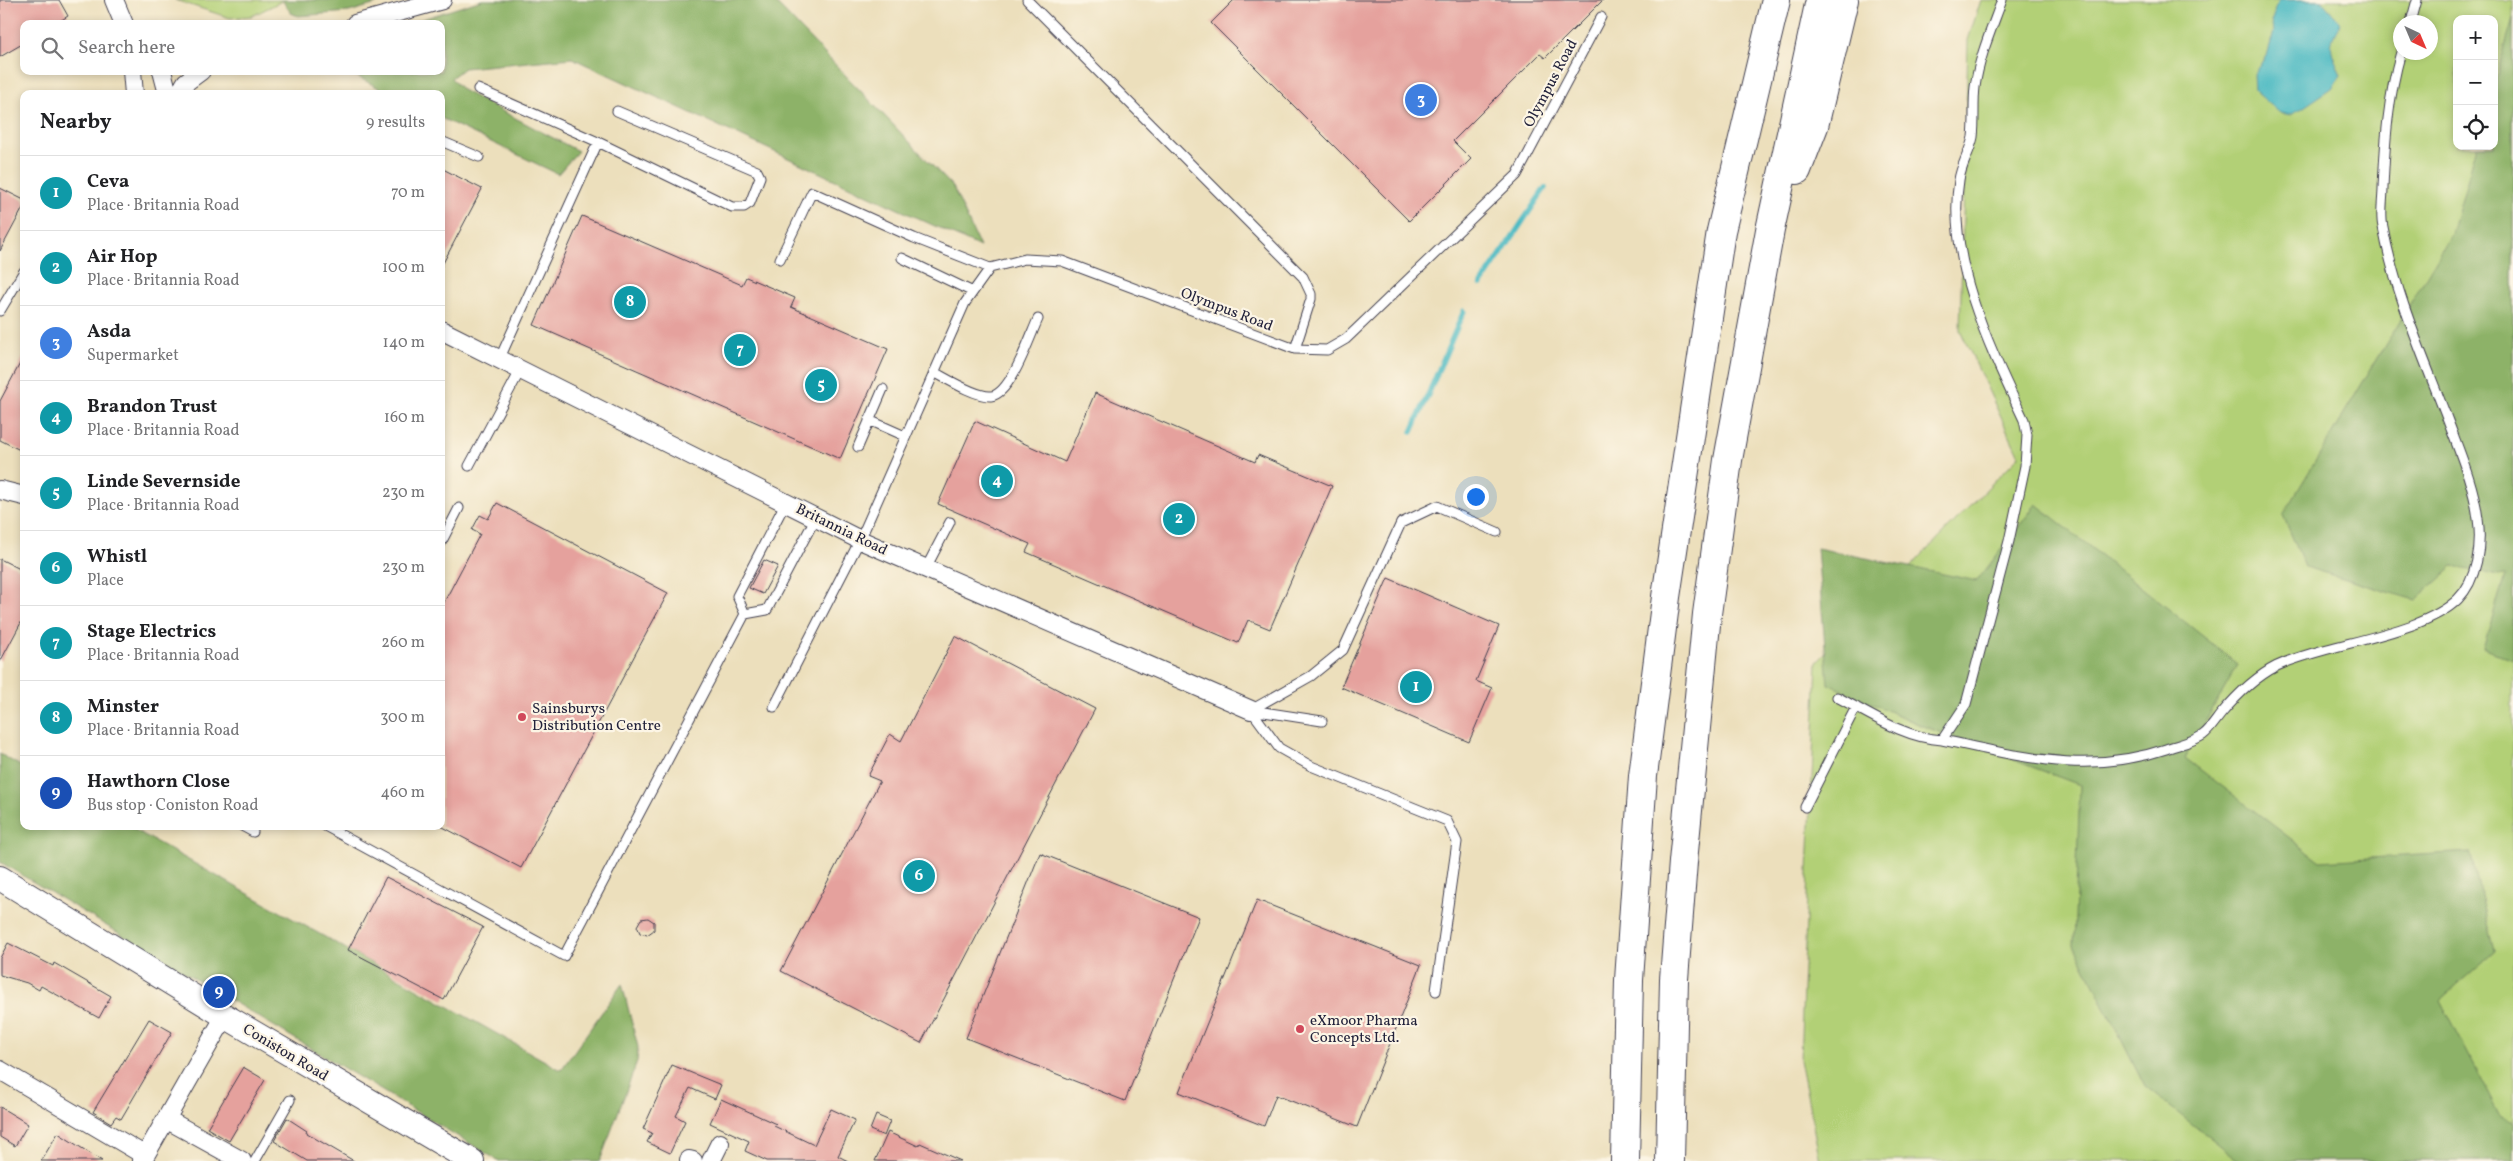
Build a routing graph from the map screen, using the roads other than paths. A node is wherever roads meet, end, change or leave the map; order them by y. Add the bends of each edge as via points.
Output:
1 (114, 0) edge
2 (442, 0) edge
3 (1027, 0) edge
4 (1776, 0) edge
5 (1820, 0) edge
6 (1844, 0) edge
7 (2002, 0) edge
8 (2418, 0) edge
9 (407, 5) edge
10 (2413, 15) edge
11 (1600, 17) dead end
12 (122, 20) edge
13 (366, 20) edge
14 (2399, 60) edge
15 (132, 75) edge
16 (163, 75) edge
17 (196, 75) edge
18 (478, 89) dead end
19 (134, 90) edge
20 (167, 90) edge
21 (181, 90) edge
22 (617, 111) dead end
23 (598, 142) junction
24 (445, 143) edge
25 (479, 157) dead end
26 (1765, 256) junction
27 (902, 258) dead end
28 (780, 259) dead end
29 (990, 268) junction
30 (20, 278) edge
31 (971, 292) junction
32 (0, 311) edge
33 (1038, 319) dead end
34 (445, 332) edge
35 (1295, 349) junction
36 (499, 360) junction
37 (521, 369) junction
38 (934, 372) junction
39 (883, 389) dead end
40 (869, 420) junction
41 (905, 436) junction
42 (858, 447) dead end
43 (469, 466) dead end
44 (0, 490) edge
45 (20, 495) edge
46 (786, 502) junction
47 (459, 508) dead end
48 (816, 518) junction
49 (950, 522) dead end
50 (1497, 532) dead end
51 (445, 535) edge
52 (860, 540) junction
53 (926, 568) junction
54 (745, 614) junction
55 (1837, 697) dead end
56 (774, 707) dead end
57 (1856, 707) junction
58 (1251, 710) junction
59 (1322, 721) dead end
60 (1942, 740) junction
61 (1804, 807) dead end
62 (249, 830) edge
63 (332, 830) edge
64 (253, 832) dead end
65 (0, 878) edge
66 (1436, 991) dead end
67 (225, 1016) junction
68 (0, 1070) edge
69 (290, 1100) dead end
70 (166, 1119) junction
71 (720, 1143) dead end
72 (143, 1158) edge
73 (242, 1161) edge
74 (255, 1161) edge
75 (472, 1161) edge
76 (711, 1161) edge
77 (1625, 1161) edge
78 (1670, 1161) edge

1 - 12 street
2 - 9 street
3 - 35 lane via 1304,277 1311,299
4 - 77 highway via 1721,231 1666,597 1642,786 1628,980
5 - 26 highway
6 - 26 highway via 1814,126
7 - 60 lane via 1979,65 1971,148 1959,178 1958,232 1961,254 1985,334 2024,420 2027,435 2025,466 2009,541 1966,704
8 - 10 lane
9 - 13 street
11 - 35 lane, Olympus Road via 1516,174 1346,339 1327,350
14 - 60 lane via 2388,110 2382,222 2388,256 2464,464 2478,520 2478,554 2470,582 2458,599 2439,614 2294,658 2269,670 2239,692 2203,735 2141,758 2095,764 2070,762 2017,756
15 - 19 street
16 - 20 street
17 - 21 street
18 - 23 lane
22 - 23 lane via 757,171 760,177 750,203 744,207 732,206
23 - 36 lane
24 - 25 lane
26 - 78 highway via 1728,460 1707,614 1674,979
27 - 31 lane
28 - 29 lane via 812,192
29 - 31 lane
29 - 35 lane, Olympus Road via 1025,260 1062,261
30 - 32 lane
31 - 38 lane
33 - 38 lane via 1014,374 1002,392 990,396 976,392
34 - 36 street, Britannia Road
36 - 37 street, Britannia Road
37 - 43 lane
37 - 46 street, Britannia Road
38 - 41 lane
39 - 40 lane
40 - 41 lane
40 - 42 lane
41 - 52 lane
44 - 45 street
46 - 48 street, Britannia Road
46 - 54 lane via 737,596
47 - 51 lane
48 - 52 street, Britannia Road
48 - 54 lane via 767,610
49 - 53 lane
50 - 58 lane via 1437,506 1401,523 1343,650 1311,676
52 - 53 street, Britannia Road
52 - 56 lane
53 - 58 street, Britannia Road
54 - 63 lane via 564,956
55 - 57 lane
57 - 60 lane via 1904,731
57 - 61 lane
58 - 59 lane
58 - 66 lane via 1279,748 1311,766 1447,821 1457,842
62 - 64 lane
65 - 67 street, Coniston Road
67 - 70 street
67 - 75 street, Coniston Road
68 - 72 street
69 - 74 lane
70 - 72 street
70 - 73 street
71 - 76 street

